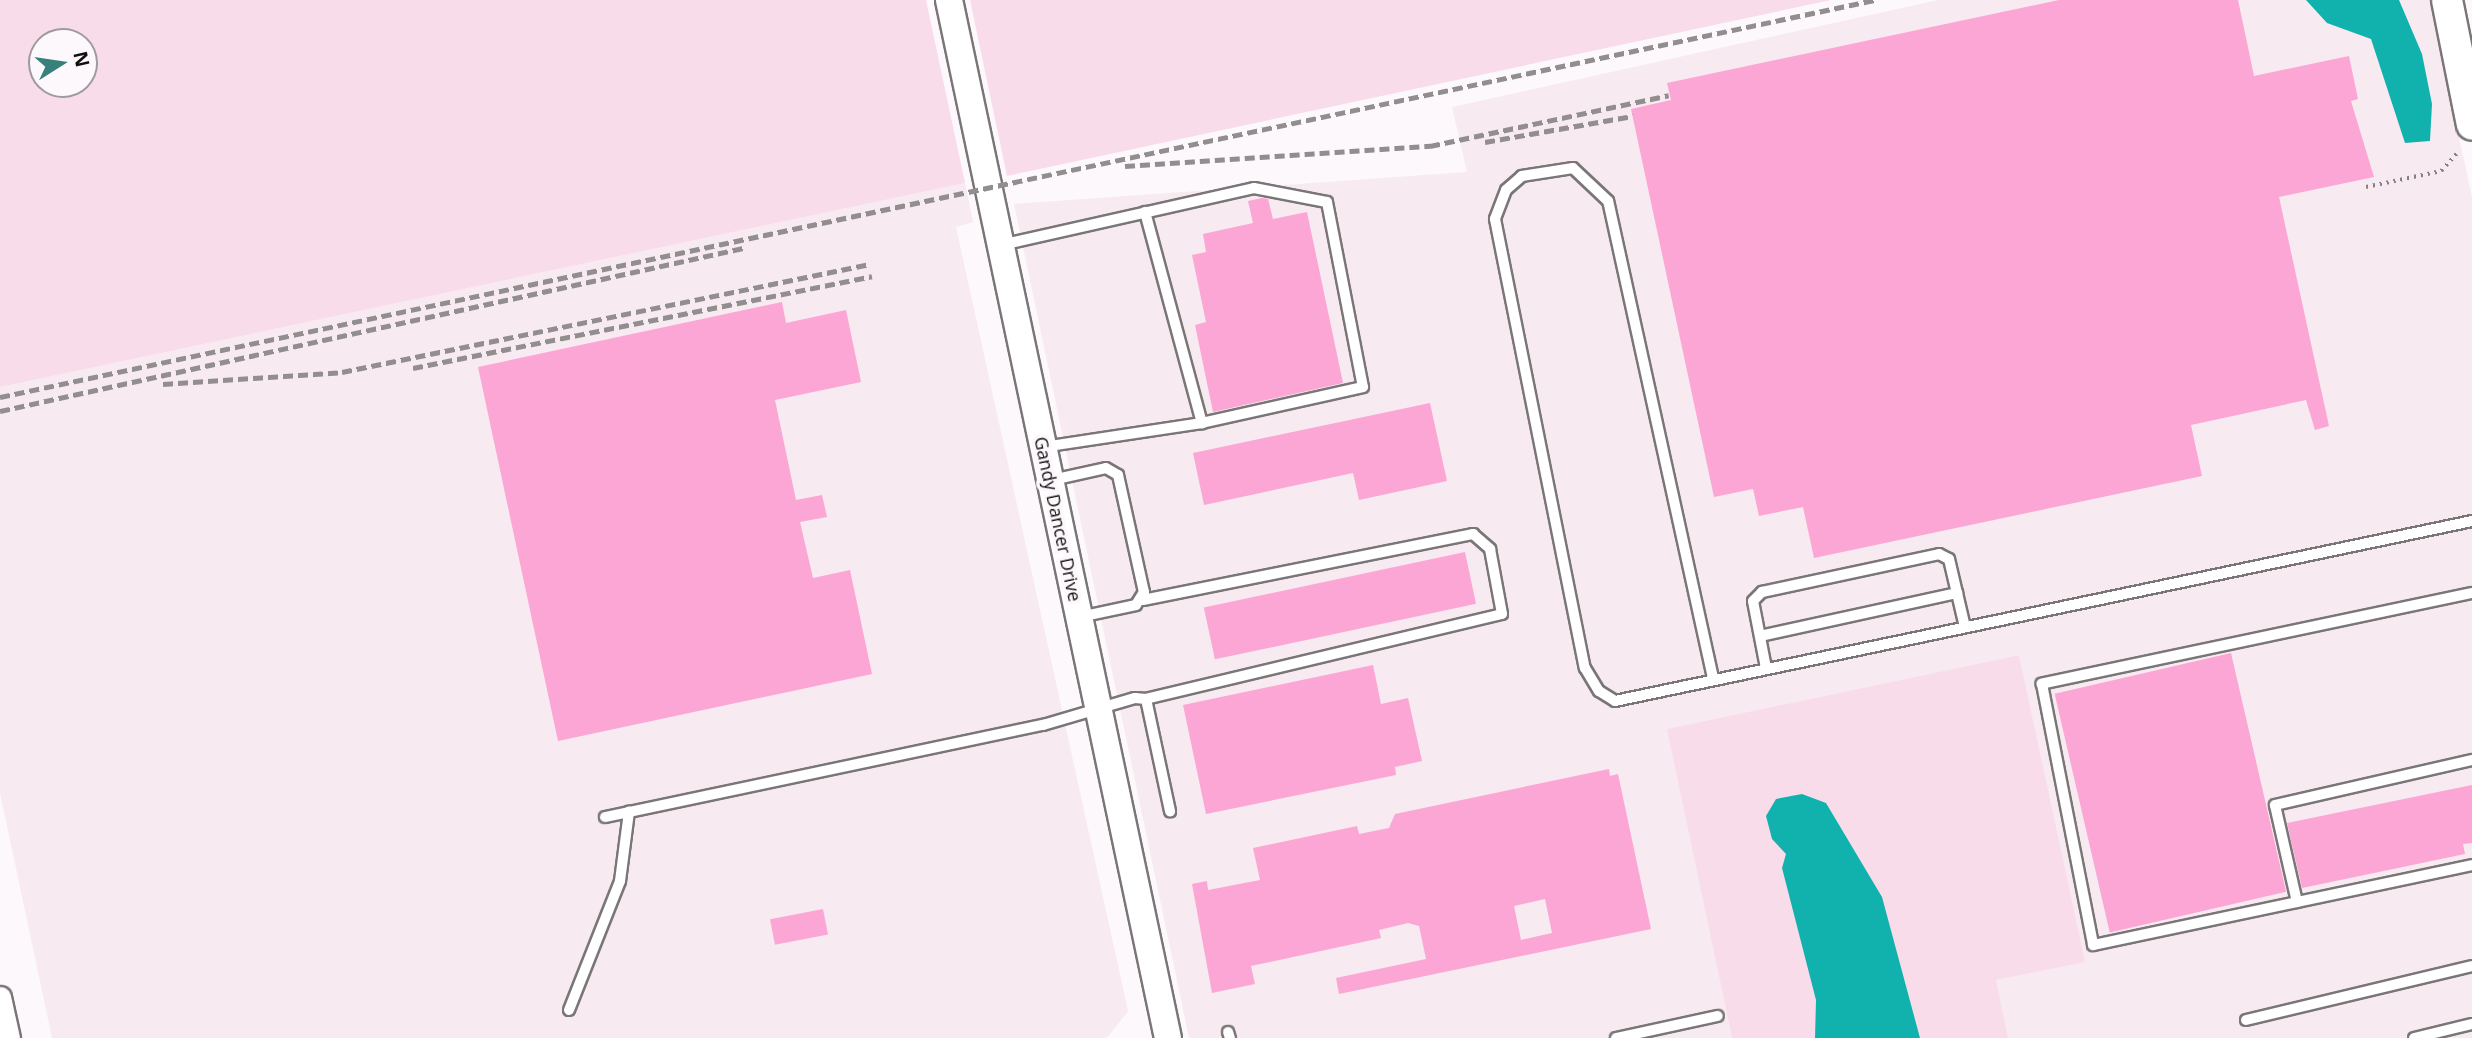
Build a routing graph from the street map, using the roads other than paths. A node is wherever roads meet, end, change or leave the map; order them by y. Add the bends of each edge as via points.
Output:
1 (949, 0) edge
2 (2447, 0) edge
3 (2472, 125) edge
4 (1145, 212) junction
5 (1001, 245) junction
6 (1202, 423) junction
7 (1042, 448) junction
8 (1049, 481) junction
9 (2472, 521) edge
10 (1957, 593) junction
11 (2472, 593) edge
12 (1143, 600) junction
13 (1079, 618) junction
14 (1965, 627) junction
15 (1760, 636) junction
16 (1766, 668) junction
17 (1713, 678) junction
18 (1146, 699) junction
19 (1098, 706) junction
20 (2472, 760) edge
21 (1170, 811) dead end
22 (629, 812) junction
23 (605, 817) dead end
24 (2472, 865) edge
25 (2297, 902) junction
26 (2472, 966) edge
27 (0, 997) edge
28 (569, 1010) dead end
29 (1718, 1016) dead end
30 (2246, 1020) dead end
31 (2472, 1024) edge
32 (9, 1038) edge
33 (1168, 1038) edge
34 (1616, 1038) edge
35 (2414, 1038) edge

1 - 5 street, Gandy Dancer Drive
2 - 3 main road
4 - 5 lane
4 - 6 lane
4 - 6 lane via 1254,188 1328,202 1363,387
5 - 7 street, Gandy Dancer Drive
6 - 7 lane
7 - 8 street, Gandy Dancer Drive
8 - 12 lane via 1106,468 1118,475
8 - 13 street, Gandy Dancer Drive
9 - 14 lane
10 - 14 lane
10 - 15 lane
10 - 15 lane via 1949,559 1939,554 1789,586 1753,601
11 - 25 lane via 2042,684 2093,945
12 - 13 lane
12 - 18 lane via 1473,534 1490,549 1502,614
13 - 19 street, Gandy Dancer Drive
14 - 16 lane
15 - 16 lane
16 - 17 lane
17 - 17 lane via 1608,201 1573,168 1522,176 1506,190 1495,219 1585,668 1599,691 1615,701
18 - 19 lane
18 - 21 lane
19 - 22 lane via 1042,725
19 - 33 street, Gandy Dancer Drive
20 - 25 lane via 2275,806
22 - 23 lane
22 - 28 lane via 620,881
24 - 25 lane
26 - 30 lane
27 - 32 street
29 - 34 lane
31 - 35 lane

